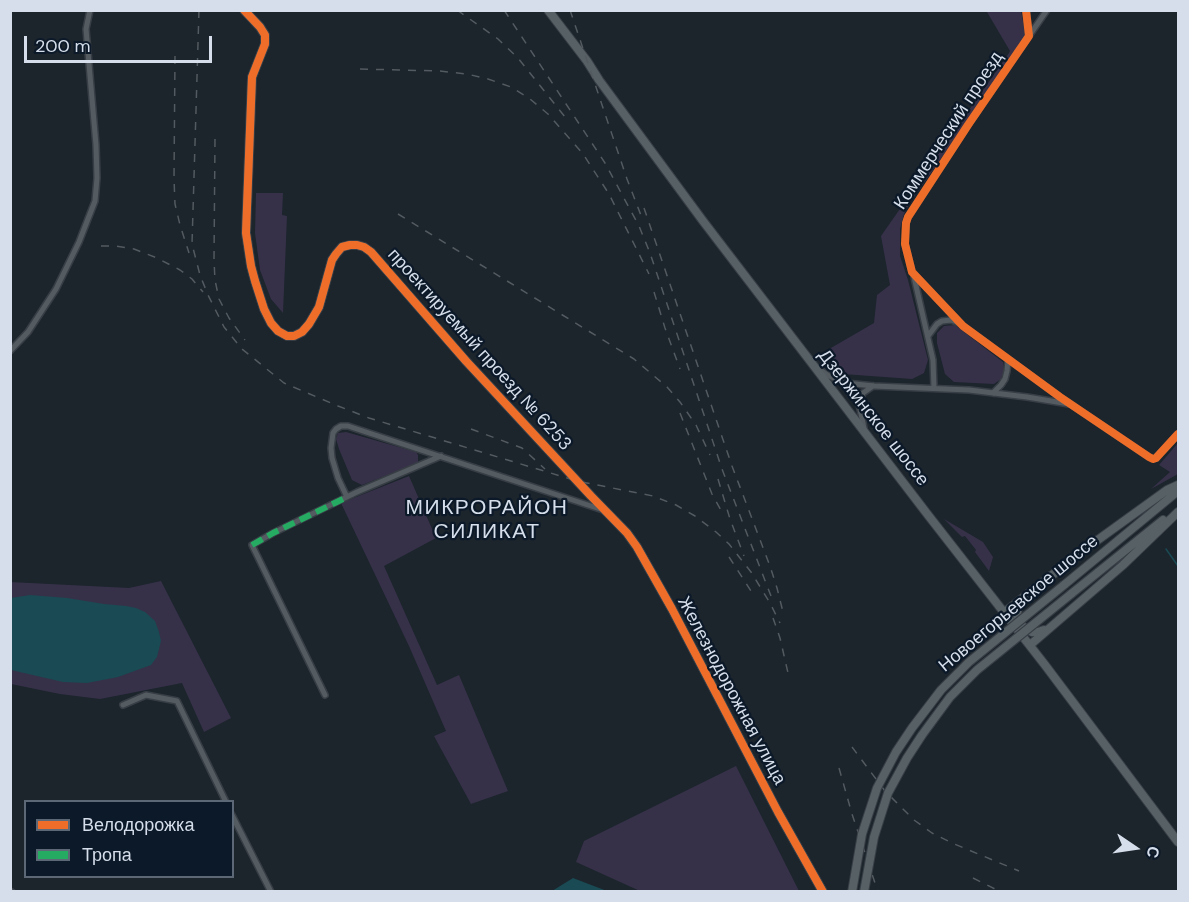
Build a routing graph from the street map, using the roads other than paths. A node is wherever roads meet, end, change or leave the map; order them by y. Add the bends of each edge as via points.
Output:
1 (90, 10) edge
2 (244, 10) edge
3 (548, 10) edge
4 (1026, 10) edge
5 (1047, 10) edge
6 (1029, 36) junction
7 (913, 276) junction
8 (961, 324) junction
9 (928, 337) junction
10 (10, 351) edge
11 (809, 360) junction
12 (1008, 360) junction
13 (874, 386) junction
14 (934, 388) junction
15 (993, 393) junction
16 (1071, 404) junction
17 (866, 433) junction
18 (1179, 434) edge
19 (441, 456) junction
20 (1179, 485) edge
21 (1179, 491) edge
22 (347, 497) junction
23 (1179, 510) edge
24 (604, 511) junction
25 (1033, 591) junction
26 (1005, 612) junction
27 (1056, 623) junction
28 (1030, 645) junction
29 (326, 695) dead end
30 (123, 705) dead end
31 (226, 800) edge
32 (234, 819) edge
33 (1179, 842) edge
34 (271, 891) edge
35 (822, 891) edge
36 (852, 891) edge
37 (864, 891) edge

1 - 10 street via 86,29 96,145 95,201 56,288 28,332
2 - 24 main road, проектируемый проезд № 6253 via 265,35 252,77 246,233 255,281 275,327 287,336 302,332 319,307 336,254 342,247 364,247
3 - 11 main road, Дзержинское шоссе
4 - 6 street
5 - 6 street, Коммерческий проезд
6 - 7 street, Коммерческий проезд via 908,217 905,244
7 - 8 street
7 - 9 street, Коммерческий проезд
8 - 9 street via 942,321
8 - 12 street
9 - 14 street, Коммерческий проезд
11 - 13 street via 829,376 846,383
11 - 17 main road, Дзержинское шоссе
12 - 15 street via 1005,379
12 - 16 street
13 - 14 street
13 - 17 street via 863,393 859,404
14 - 15 street
15 - 16 street
16 - 18 street via 1152,459
17 - 26 main road, Дзержинское шоссе
19 - 22 street
19 - 22 street via 341,426 331,440 332,459
19 - 24 street
20 - 25 main road via 1088,547
21 - 36 main road, Новоегорьевское шоссе, bridge via 969,662 941,690 896,752 877,788 862,834
22 - 29 street via 252,545
23 - 27 main road
23 - 37 main road, Новоегорьевское шоссе, bridge via 977,670 950,697 888,793 874,837
24 - 35 main road, Железнодорожная улица via 637,547
25 - 26 main road
25 - 27 main road via 1018,606 1019,623 1028,631 1038,632
26 - 28 main road, Дзержинское шоссе
27 - 28 main road
28 - 33 main road, Дзержинское шоссе
30 - 31 street via 146,695 177,701
32 - 34 street

